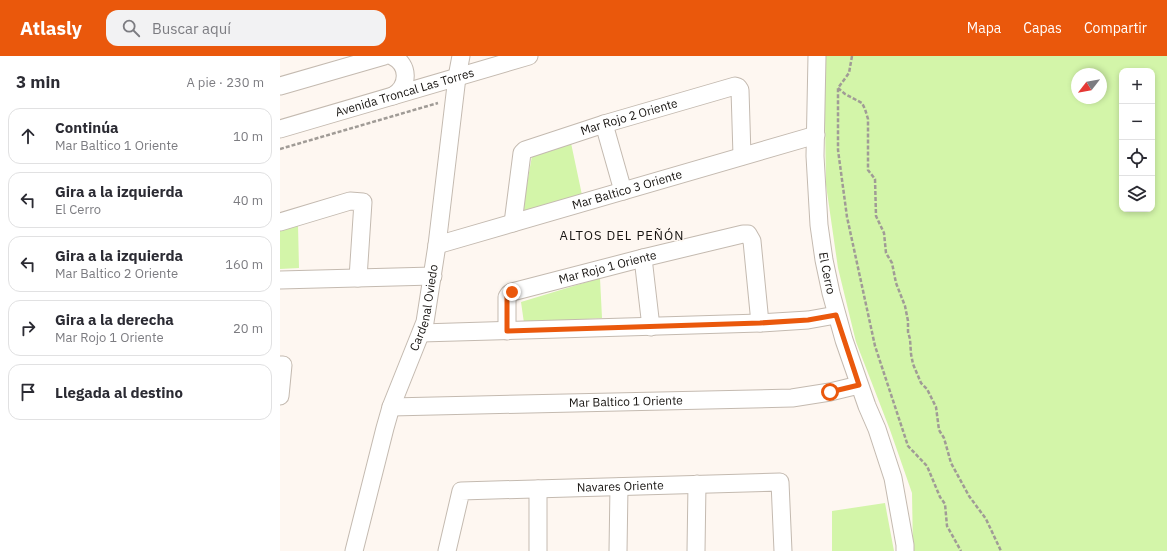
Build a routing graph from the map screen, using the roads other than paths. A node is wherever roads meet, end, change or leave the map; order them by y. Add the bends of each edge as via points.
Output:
1 (384, 56) edge
2 (392, 56) edge
3 (461, 56) edge
4 (529, 56) edge
5 (817, 56) edge
6 (355, 60) edge
7 (457, 77) junction
8 (280, 86) edge
9 (393, 96) junction
10 (604, 124) junction
11 (280, 129) edge
12 (816, 134) junction
13 (742, 156) junction
14 (623, 191) junction
15 (280, 222) edge
16 (513, 223) junction
17 (437, 245) junction
18 (643, 258) junction
19 (433, 276) junction
20 (358, 278) junction
21 (280, 280) edge
22 (836, 315) junction
23 (760, 323) junction
24 (651, 326) junction
25 (507, 331) junction
26 (422, 333) junction
27 (280, 366) edge
28 (859, 385) junction
29 (280, 396) edge
30 (391, 407) junction
31 (697, 484) junction
32 (619, 487) junction
33 (538, 489) junction
34 (354, 551) edge
35 (447, 551) edge
36 (538, 551) edge
37 (618, 551) edge
38 (696, 551) edge
39 (783, 551) edge
40 (905, 551) edge

1 - 6 street
2 - 9 street via 403,66 405,78 401,89
3 - 7 street, Cardenal Oviedo
4 - 7 street, Avenida Troncal Las Torres
5 - 12 street, El Cerro
6 - 8 street
7 - 9 street, Avenida Troncal Las Torres
7 - 17 street, Cardenal Oviedo
9 - 11 street, Avenida Troncal Las Torres
10 - 13 street, Mar Rojo 2 Oriente via 735,86 738,87 740,95
10 - 14 street
10 - 16 street, Mar Rojo 2 Oriente via 522,153
12 - 13 street, Mar Baltico 3 Oriente
12 - 22 street, El Cerro via 819,225
13 - 14 street, Mar Baltico 3 Oriente
14 - 16 street, Mar Baltico 3 Oriente
15 - 20 street via 350,201 363,202
16 - 17 street, Mar Baltico 3 Oriente
17 - 19 street, Cardenal Oviedo
18 - 23 street, Mar Rojo 1 Oriente via 748,234 752,241
18 - 24 street
18 - 25 street, Mar Rojo 1 Oriente via 509,294
19 - 20 street
19 - 26 street, Cardenal Oviedo
20 - 21 street
22 - 23 street via 808,320
22 - 28 street, El Cerro
23 - 24 street
24 - 25 street
25 - 26 street
26 - 30 street, Cardenal Oviedo
27 - 29 street via 284,366
28 - 30 street, Mar Baltico 1 Oriente via 792,398
28 - 40 street, El Cerro via 893,478
30 - 34 street, Cardenal Oviedo
31 - 32 street, Navares Oriente
31 - 38 street
31 - 39 street, Navares Oriente via 780,482
32 - 33 street, Navares Oriente
32 - 37 street
33 - 35 street, Navares Oriente via 461,491
33 - 36 street

